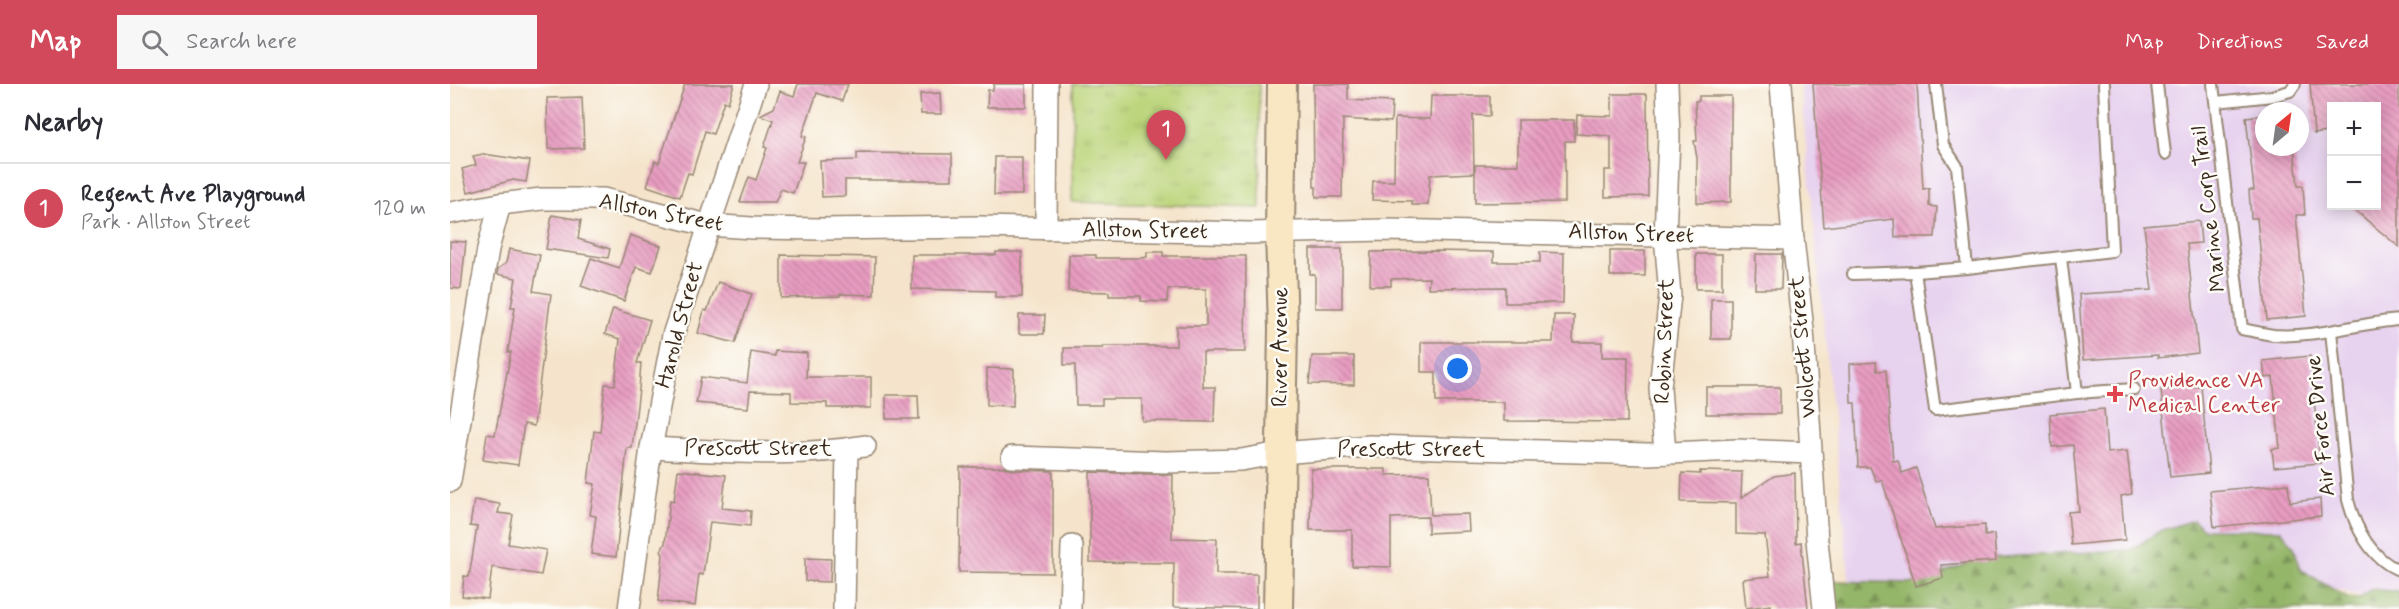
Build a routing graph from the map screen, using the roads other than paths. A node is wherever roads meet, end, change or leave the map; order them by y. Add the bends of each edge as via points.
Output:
1 (756, 84) edge
2 (1047, 84) edge
3 (1282, 84) edge
4 (1667, 84) edge
5 (1781, 84) edge
6 (1936, 84) edge
7 (2104, 84) edge
8 (2157, 84) edge
9 (2213, 84) edge
10 (2295, 84) edge
11 (2216, 102) junction
12 (2165, 154) dead end
13 (500, 204) junction
14 (450, 213) edge
15 (707, 225) junction
16 (1046, 229) junction
17 (1280, 233) junction
18 (1665, 236) junction
19 (1793, 239) junction
20 (2061, 258) junction
21 (1967, 268) junction
22 (1915, 272) junction
23 (1853, 274) dead end
24 (2399, 320) edge
25 (2331, 331) junction
26 (2134, 389) dead end
27 (2077, 393) junction
28 (455, 418) edge
29 (651, 448) junction
30 (1280, 453) junction
31 (1665, 453) junction
32 (1811, 453) junction
33 (1012, 457) dead end
34 (450, 481) edge
35 (1072, 546) dead end
36 (2399, 570) edge
37 (629, 609) edge
38 (844, 609) edge
39 (1070, 609) edge
40 (1278, 609) edge
41 (1824, 609) edge

1 - 15 street, Harold Street
2 - 16 street
3 - 17 street, River Avenue
4 - 18 street, Robin Street
5 - 19 street, Wolcott Street
6 - 21 lane via 1943,145 1957,166
7 - 20 lane via 2112,251
8 - 12 lane
9 - 11 lane, Marine Corp Trail
10 - 11 lane via 2290,91 2273,96
11 - 25 lane, Marine Corp Trail via 2242,329 2275,335
13 - 14 street, Allston Street
13 - 15 street, Allston Street via 603,199
13 - 28 street
15 - 16 street, Allston Street via 822,230
15 - 29 street, Harold Street via 672,335
16 - 17 street, Allston Street
17 - 18 street, Allston Street via 1408,230
17 - 30 street, River Avenue
18 - 19 street, Allston Street
18 - 31 street, Robin Street via 1670,295 1660,388
19 - 32 street, Wolcott Street
20 - 21 lane
20 - 27 lane
21 - 22 lane
22 - 23 lane
22 - 27 lane via 1935,410
24 - 25 lane
25 - 36 lane, Air Force Drive via 2353,518 2373,551
26 - 27 lane
28 - 34 street
29 - 37 street, Harold Street
29 - 38 street, Prescott Street via 794,452 856,448
30 - 31 street, Prescott Street via 1370,446
30 - 33 street, Prescott Street via 1241,460 1166,462
30 - 40 street, River Avenue
31 - 32 street, Prescott Street
32 - 41 street, Wolcott Street
35 - 39 street

